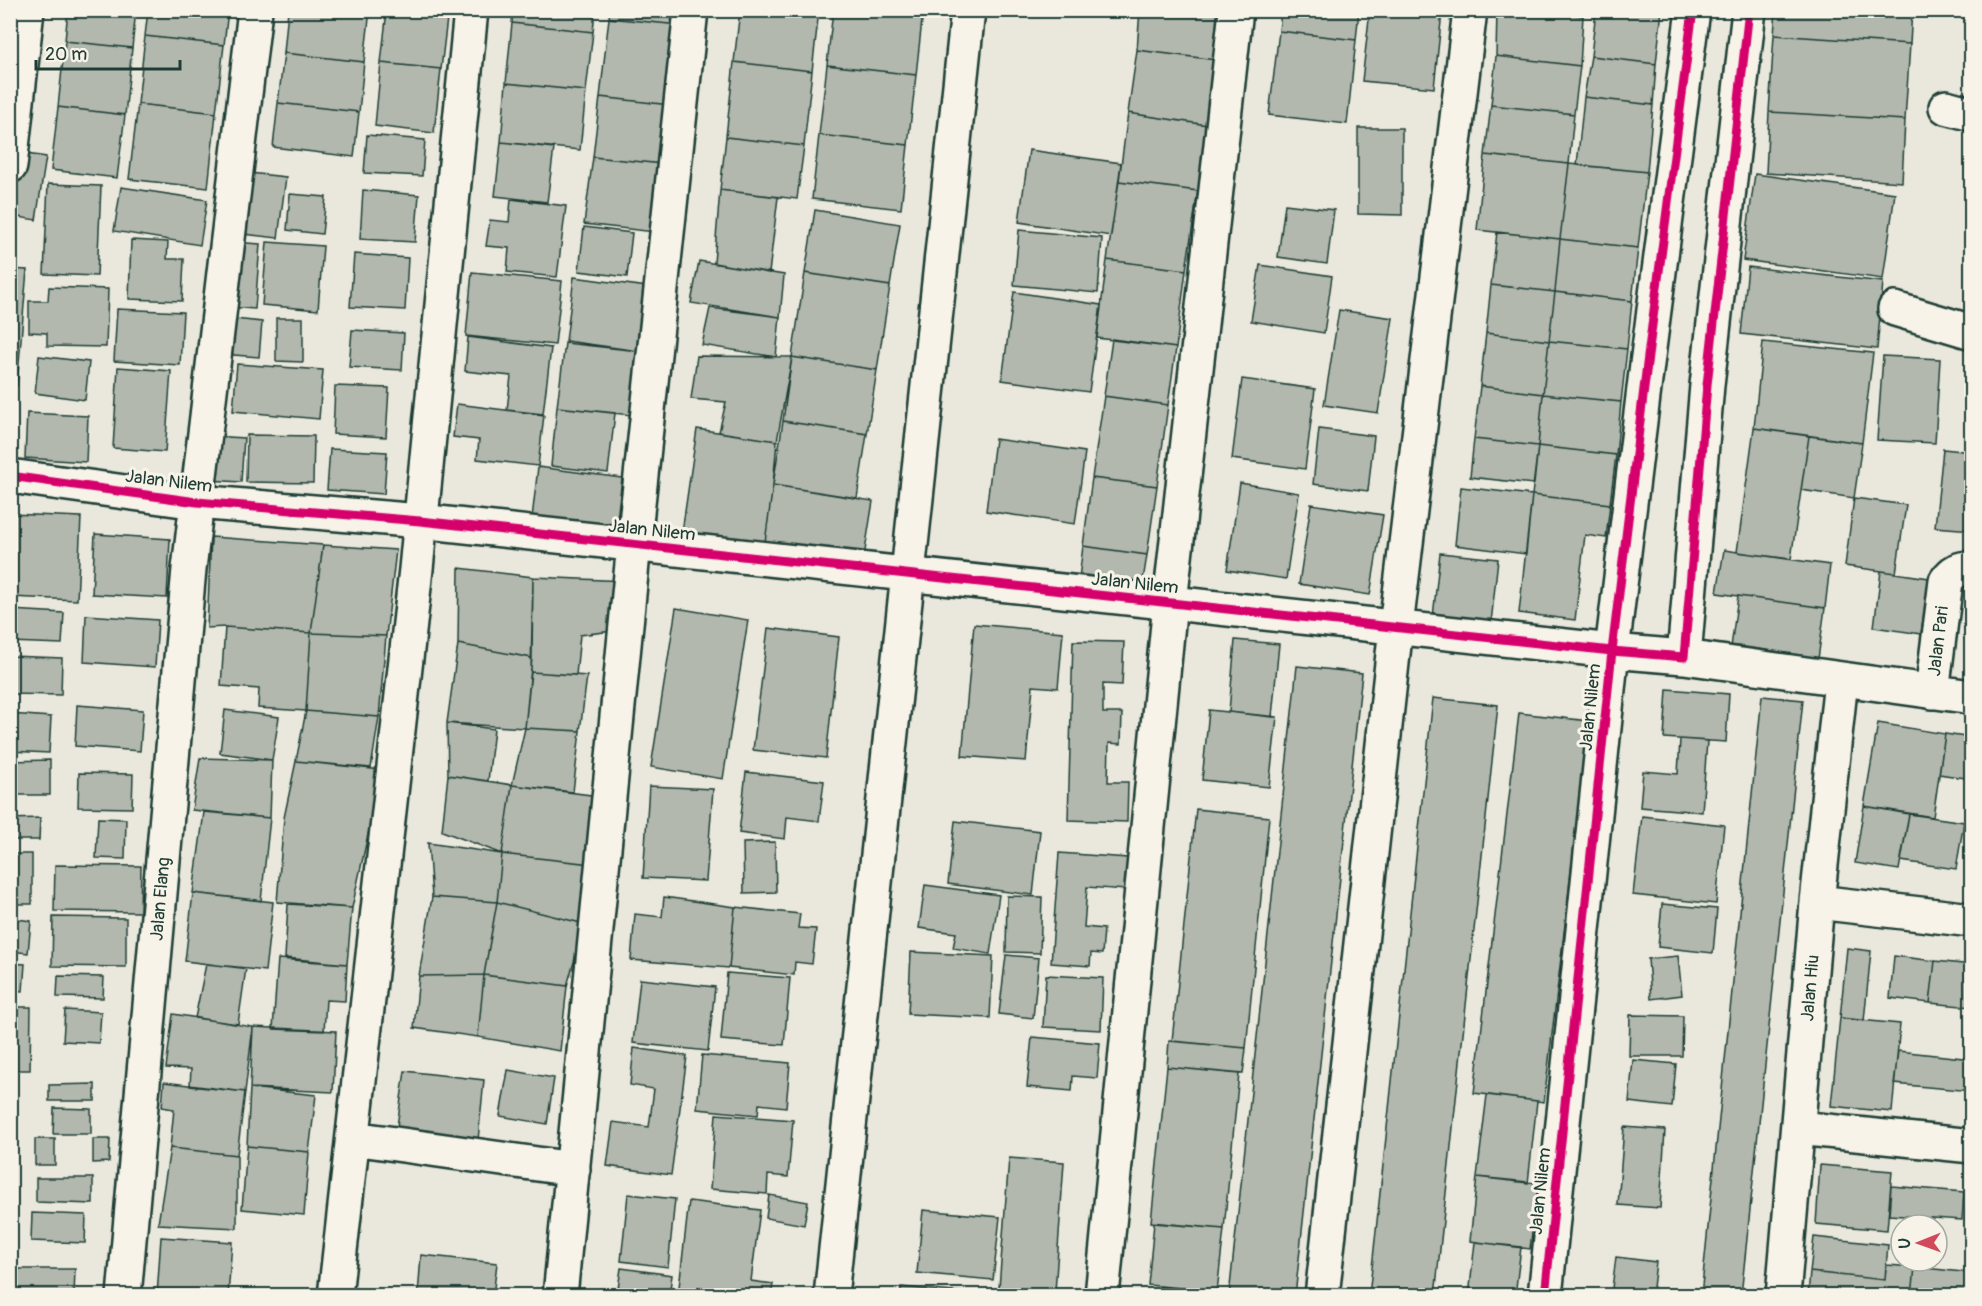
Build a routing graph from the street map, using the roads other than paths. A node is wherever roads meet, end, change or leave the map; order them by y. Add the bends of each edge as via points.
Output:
1 (27, 10) edge
2 (255, 10) edge
3 (471, 10) edge
4 (692, 10) edge
5 (968, 10) edge
6 (1236, 10) edge
7 (1470, 10) edge
8 (1693, 10) edge
9 (1749, 10) edge
10 (10, 166) edge
11 (1895, 309) dead end
12 (1971, 332) edge
13 (10, 476) edge
14 (197, 502) junction
15 (420, 522) junction
16 (635, 545) junction
17 (1971, 568) edge
18 (908, 575) junction
19 (1170, 603) junction
20 (1396, 627) junction
21 (1612, 651) junction
22 (1684, 657) junction
23 (1841, 680) junction
24 (1932, 692) junction
25 (1971, 698) edge
26 (1817, 902) junction
27 (1971, 920) edge
28 (1798, 1128) junction
29 (353, 1138) junction
30 (1971, 1146) edge
31 (573, 1169) junction
32 (124, 1296) edge
33 (335, 1296) edge
34 (560, 1296) edge
35 (831, 1296) edge
36 (1102, 1296) edge
37 (1322, 1296) edge
38 (1545, 1296) edge
39 (1783, 1296) edge

1 - 10 street
2 - 14 street, Jalan Elang
3 - 15 street
4 - 16 street
5 - 18 street
6 - 19 street
7 - 20 street
8 - 21 street
9 - 22 street via 1707,385
11 - 12 street
13 - 14 street, Jalan Nilem
14 - 15 street, Jalan Nilem
14 - 32 street, Jalan Elang
15 - 16 street, Jalan Nilem
15 - 29 street
16 - 18 street, Jalan Nilem
16 - 31 street
17 - 24 street, Jalan Pari via 1961,568 1946,580
18 - 19 street, Jalan Nilem
18 - 35 street
19 - 20 street, Jalan Nilem
19 - 36 street
20 - 21 street, Jalan Nilem
20 - 37 street
21 - 22 street
21 - 38 street, Jalan Nilem
22 - 23 street
23 - 24 street
23 - 26 street, Jalan Hiu
24 - 25 street, Jalan Pari
26 - 27 street
26 - 28 street, Jalan Hiu
28 - 30 street
28 - 39 street, Jalan Hiu
29 - 31 street
29 - 33 street
31 - 34 street

